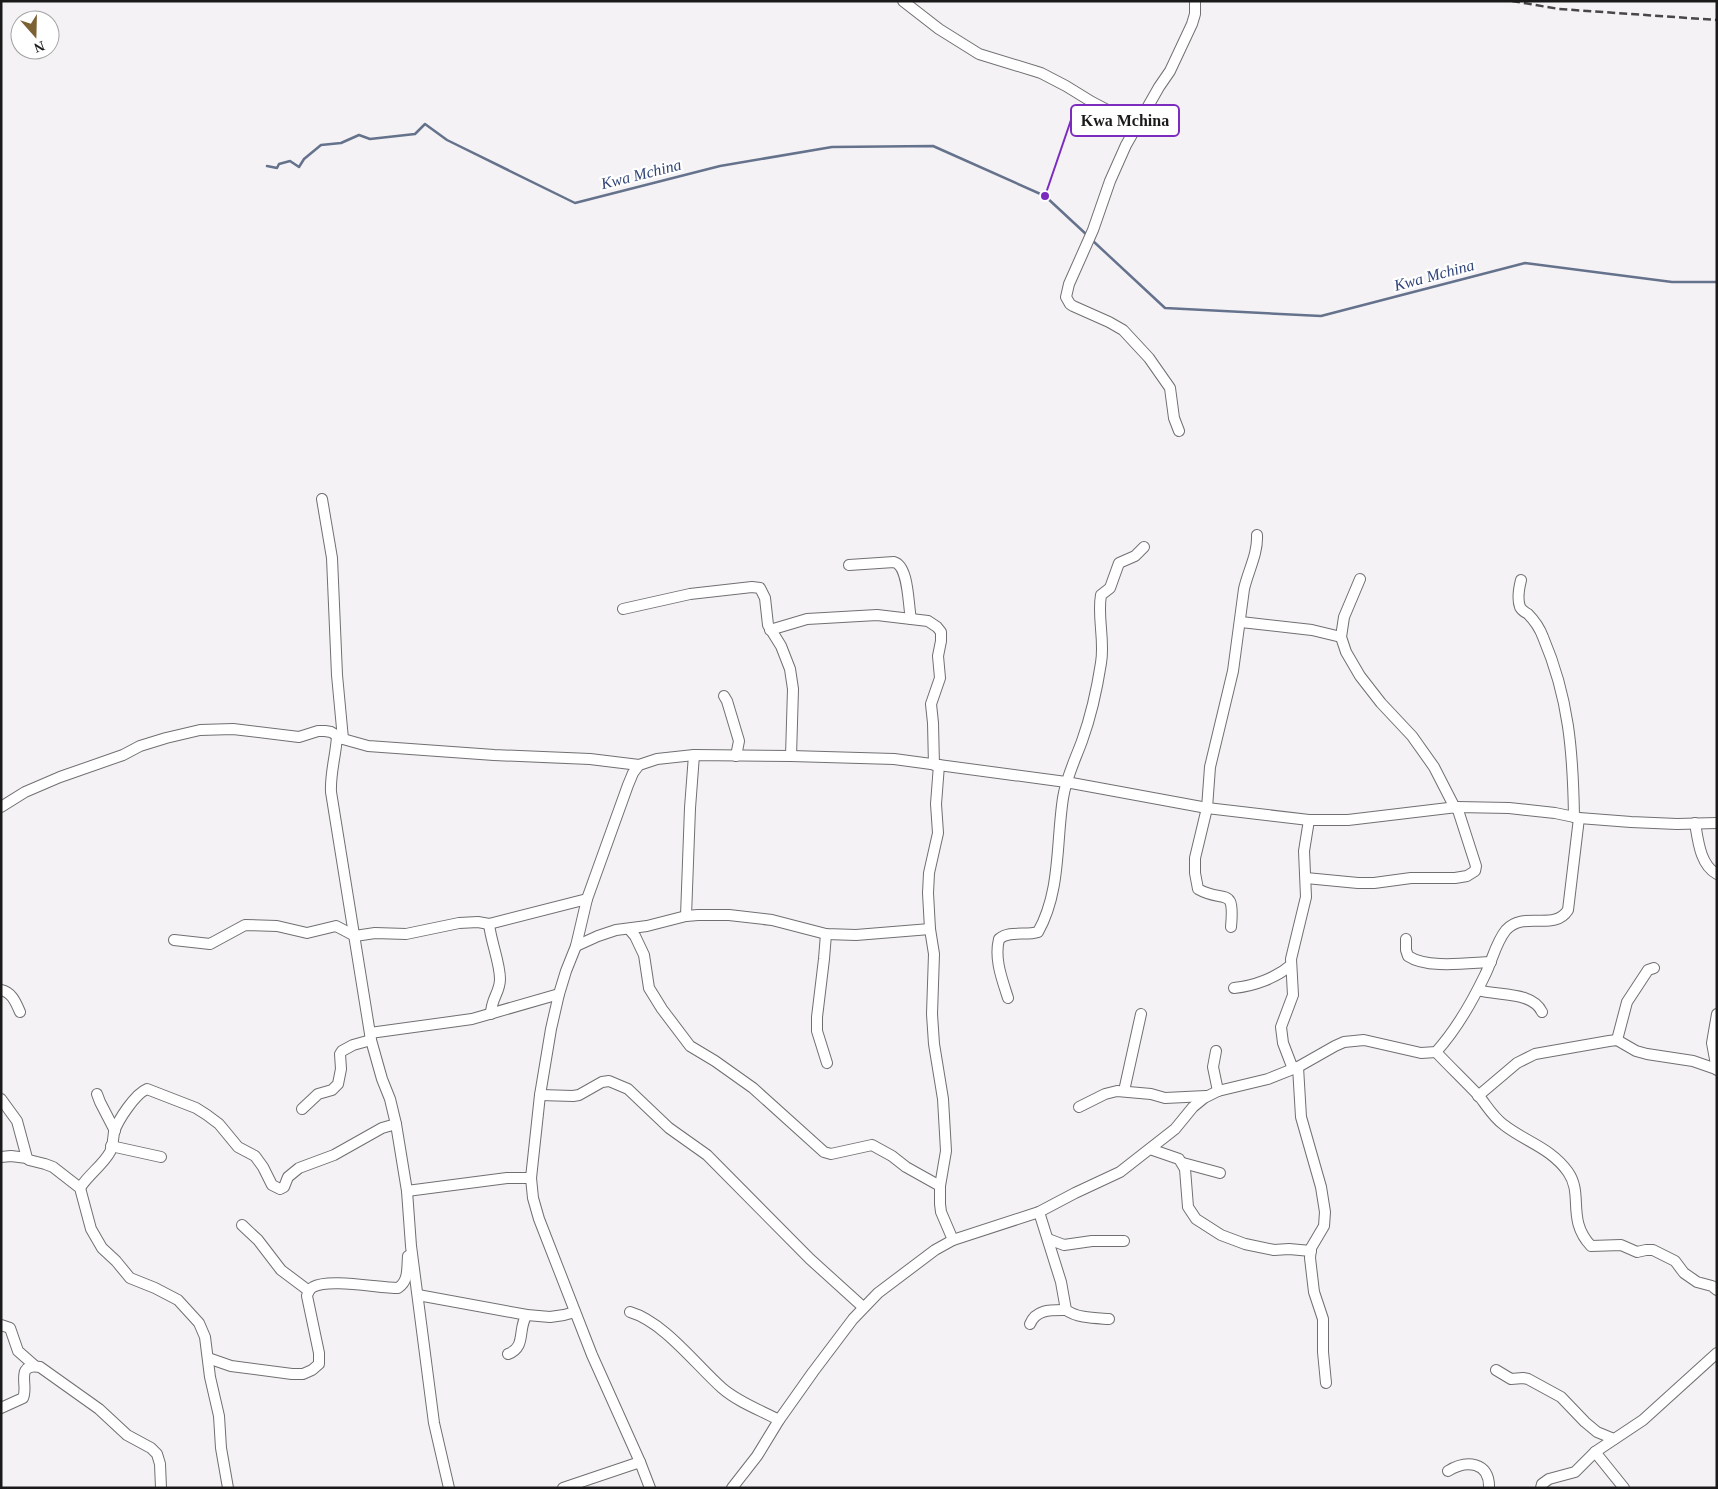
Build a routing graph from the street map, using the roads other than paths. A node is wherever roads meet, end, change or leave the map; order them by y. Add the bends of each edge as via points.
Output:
1 (903, 1) edge
2 (1195, 1) edge
3 (1136, 128) junction
4 (1179, 431) dead end
5 (322, 499) dead end
6 (1257, 535) dead end
7 (1144, 547) dead end
8 (849, 565) dead end
9 (1360, 579) dead end
10 (1521, 580) dead end
11 (623, 609) dead end
12 (911, 619) junction
13 (1241, 622) junction
14 (770, 630) junction
15 (1341, 637) junction
16 (724, 696) dead end
17 (340, 737) junction
18 (694, 755) junction
19 (736, 756) junction
20 (791, 756) junction
21 (639, 765) junction
22 (936, 765) junction
23 (1066, 782) junction
24 (1, 807) edge
25 (1207, 808) junction
26 (1456, 808) junction
27 (1577, 817) junction
28 (1309, 820) junction
29 (1695, 823) junction
30 (1717, 823) edge
31 (1717, 874) edge
32 (1306, 878) junction
33 (588, 899) junction
34 (686, 916) junction
35 (489, 924) junction
36 (1232, 927) dead end
37 (629, 929) junction
38 (930, 929) junction
39 (826, 934) junction
40 (355, 936) junction
41 (1406, 939) dead end
42 (174, 940) dead end
43 (576, 946) junction
44 (1491, 962) junction
45 (1291, 965) junction
46 (1654, 968) dead end
47 (1234, 988) dead end
48 (1, 990) edge
49 (1478, 990) junction
50 (559, 994) junction
51 (1008, 998) dead end
52 (20, 1012) dead end
53 (1542, 1012) dead end
54 (491, 1014) junction
55 (1141, 1014) dead end
56 (1717, 1014) edge
57 (371, 1037) junction
58 (1616, 1040) junction
59 (1216, 1051) dead end
60 (1436, 1052) junction
61 (827, 1063) dead end
62 (1295, 1068) junction
63 (1716, 1069) edge
64 (1218, 1091) junction
65 (1124, 1092) junction
66 (97, 1094) dead end
67 (540, 1095) junction
68 (1207, 1096) junction
69 (1478, 1096) junction
70 (1, 1099) edge
71 (1079, 1107) dead end
72 (302, 1110) dead end
73 (396, 1124) junction
74 (115, 1132) junction
75 (111, 1146) junction
76 (1150, 1149) junction
77 (1, 1157) edge
78 (161, 1157) dead end
79 (27, 1158) junction
80 (1183, 1163) junction
81 (1220, 1173) dead end
82 (531, 1178) junction
83 (940, 1186) junction
84 (80, 1188) junction
85 (408, 1191) junction
86 (1039, 1212) junction
87 (242, 1225) dead end
88 (1048, 1239) junction
89 (953, 1240) junction
90 (1124, 1241) dead end
91 (411, 1246) junction
92 (1311, 1251) junction
93 (1717, 1290) edge
94 (309, 1291) junction
95 (418, 1294) junction
96 (863, 1307) junction
97 (1066, 1310) junction
98 (575, 1312) junction
99 (630, 1312) dead end
100 (527, 1315) junction
101 (1108, 1319) dead end
102 (1030, 1324) dead end
103 (1, 1326) edge
104 (1717, 1353) edge
105 (508, 1354) dead end
106 (208, 1358) junction
107 (34, 1366) junction
108 (1496, 1370) dead end
109 (1326, 1383) dead end
110 (1, 1408) edge
111 (780, 1420) junction
112 (1614, 1439) junction
113 (1595, 1452) junction
114 (640, 1462) junction
115 (1448, 1471) dead end
116 (160, 1488) edge
117 (228, 1488) edge
118 (449, 1488) edge
119 (563, 1488) edge
120 (650, 1488) edge
121 (732, 1488) edge
122 (1489, 1488) edge
123 (1541, 1488) edge
124 (1624, 1488) edge

1 - 3 street via 979,54 1041,73
2 - 3 street via 1195,14 1189,31 1170,71
3 - 4 street via 1110,181 1066,297 1073,306 1123,330 1150,358 1170,388
5 - 17 street via 332,558
6 - 13 street via 1258,544 1246,578
7 - 23 street via 1119,563 1110,588 1101,595 1101,662 1087,725
8 - 12 street via 899,563 905,578
9 - 15 street via 1344,617
10 - 27 street via 1519,605 1543,635 1568,716
11 - 14 street via 690,594 756,587 763,592
12 - 14 street via 877,615 834,616 807,619
12 - 22 street via 932,623 941,636 938,656 940,678 931,704
13 - 15 street via 1312,630
13 - 25 street via 1210,766
14 - 20 street via 790,669 793,689
15 - 26 street via 1360,676 1412,736 1434,767
16 - 19 street via 738,735
17 - 21 street via 368,746 590,759
17 - 24 street via 325,731 299,736 233,729 200,730 140,746 25,792
17 - 40 street via 330,782
18 - 19 street
18 - 21 street via 657,759
18 - 34 street
19 - 20 street
20 - 22 street via 894,759
21 - 33 street via 628,785
22 - 23 street
22 - 38 street via 938,833 928,893
23 - 25 street
23 - 51 street via 1058,862 1047,917 1038,932 999,938 999,967
25 - 28 street
25 - 36 street via 1195,858 1196,885 1200,890 1229,898 1233,910
26 - 27 street via 1509,808
26 - 28 street via 1348,820
26 - 32 street via 1476,866 1472,874 1374,883
27 - 29 street
27 - 44 street via 1568,910 1564,917 1512,925 1500,940
28 - 32 street via 1304,851
29 - 30 street
29 - 31 street via 1705,861
32 - 45 street via 1305,907
33 - 35 street
33 - 43 street
34 - 37 street
34 - 39 street via 729,915 772,920
35 - 40 street via 459,923 406,934 375,932
35 - 54 street via 500,981 492,999
37 - 43 street via 616,930
37 - 83 street via 644,955 648,988 690,1046 753,1088 824,1152 831,1154 872,1145
38 - 39 street
38 - 83 street via 934,954 932,1014 946,1150
39 - 61 street via 817,1031
40 - 42 street via 336,926 307,933 258,925 233,930 210,944
40 - 57 street
41 - 44 street via 1408,956 1420,961
43 - 50 street
44 - 49 street
45 - 47 street via 1271,978
45 - 62 street via 1293,995 1281,1027 1283,1043
46 - 58 street via 1648,970 1627,1002
48 - 52 street via 10,995
49 - 53 street via 1528,998 1539,1005
49 - 60 street
50 - 54 street
50 - 67 street
54 - 57 street
55 - 65 street
56 - 63 street via 1712,1043
57 - 72 street via 342,1051 338,1084 332,1090 318,1094
57 - 73 street
58 - 63 street via 1636,1051 1692,1061
58 - 69 street via 1535,1054 1517,1063
59 - 64 street via 1213,1068
60 - 62 street via 1421,1053 1364,1040 1355,1041 1335,1046
60 - 69 street
62 - 64 street via 1268,1079
62 - 92 street via 1301,1117 1321,1187 1325,1220
64 - 68 street
65 - 68 street via 1165,1098
65 - 71 street via 1105,1094
66 - 74 street
67 - 82 street
67 - 96 street via 580,1095 609,1081 628,1089 674,1132 707,1155 810,1259
68 - 76 street
69 - 93 street via 1503,1125 1554,1155 1569,1173 1575,1188 1579,1228 1591,1246 1621,1245 1637,1252 1653,1250 1675,1261 1697,1282
70 - 79 street via 17,1121
73 - 74 street via 300,1168 280,1189 272,1185 255,1156 238,1147 219,1124 196,1108 152,1090 147,1089 139,1095
73 - 85 street
74 - 75 street
75 - 78 street
75 - 84 street via 104,1160
76 - 80 street via 1175,1156
76 - 86 street via 1120,1172
77 - 79 street
79 - 84 street via 53,1167
80 - 81 street
80 - 92 street via 1187,1201 1196,1219 1221,1235 1245,1244 1274,1250
82 - 85 street via 507,1178
82 - 98 street via 539,1219
83 - 89 street via 941,1212
84 - 106 street via 88,1222 102,1248 130,1278 178,1300 203,1330
85 - 91 street
86 - 88 street
86 - 89 street
87 - 94 street via 281,1270
88 - 90 street via 1064,1245
88 - 97 street
89 - 96 street via 918,1261
91 - 94 street via 406,1279 398,1288 328,1284
91 - 95 street
92 - 109 street via 1314,1292 1323,1319
94 - 106 street via 307,1296 319,1353 319,1364 312,1370 292,1374 231,1366
95 - 100 street
95 - 118 street via 434,1423
96 - 111 street
97 - 101 street via 1079,1316
97 - 102 street via 1044,1311 1035,1315
98 - 100 street via 550,1317
98 - 114 street
99 - 111 street via 646,1318 689,1354 724,1390
100 - 105 street via 520,1345
103 - 107 street via 10,1328 18,1351
104 - 112 street via 1643,1420
106 - 117 street via 220,1416 220,1448
107 - 110 street via 23,1376 26,1390 23,1398
107 - 116 street via 45,1370 99,1409 127,1435 151,1448 160,1464
108 - 112 street via 1510,1379 1528,1379 1561,1396 1597,1432
111 - 121 street
112 - 113 street
113 - 123 street via 1575,1472 1549,1479
113 - 124 street
114 - 119 street
114 - 120 street
115 - 122 street via 1462,1464 1478,1466 1488,1478

